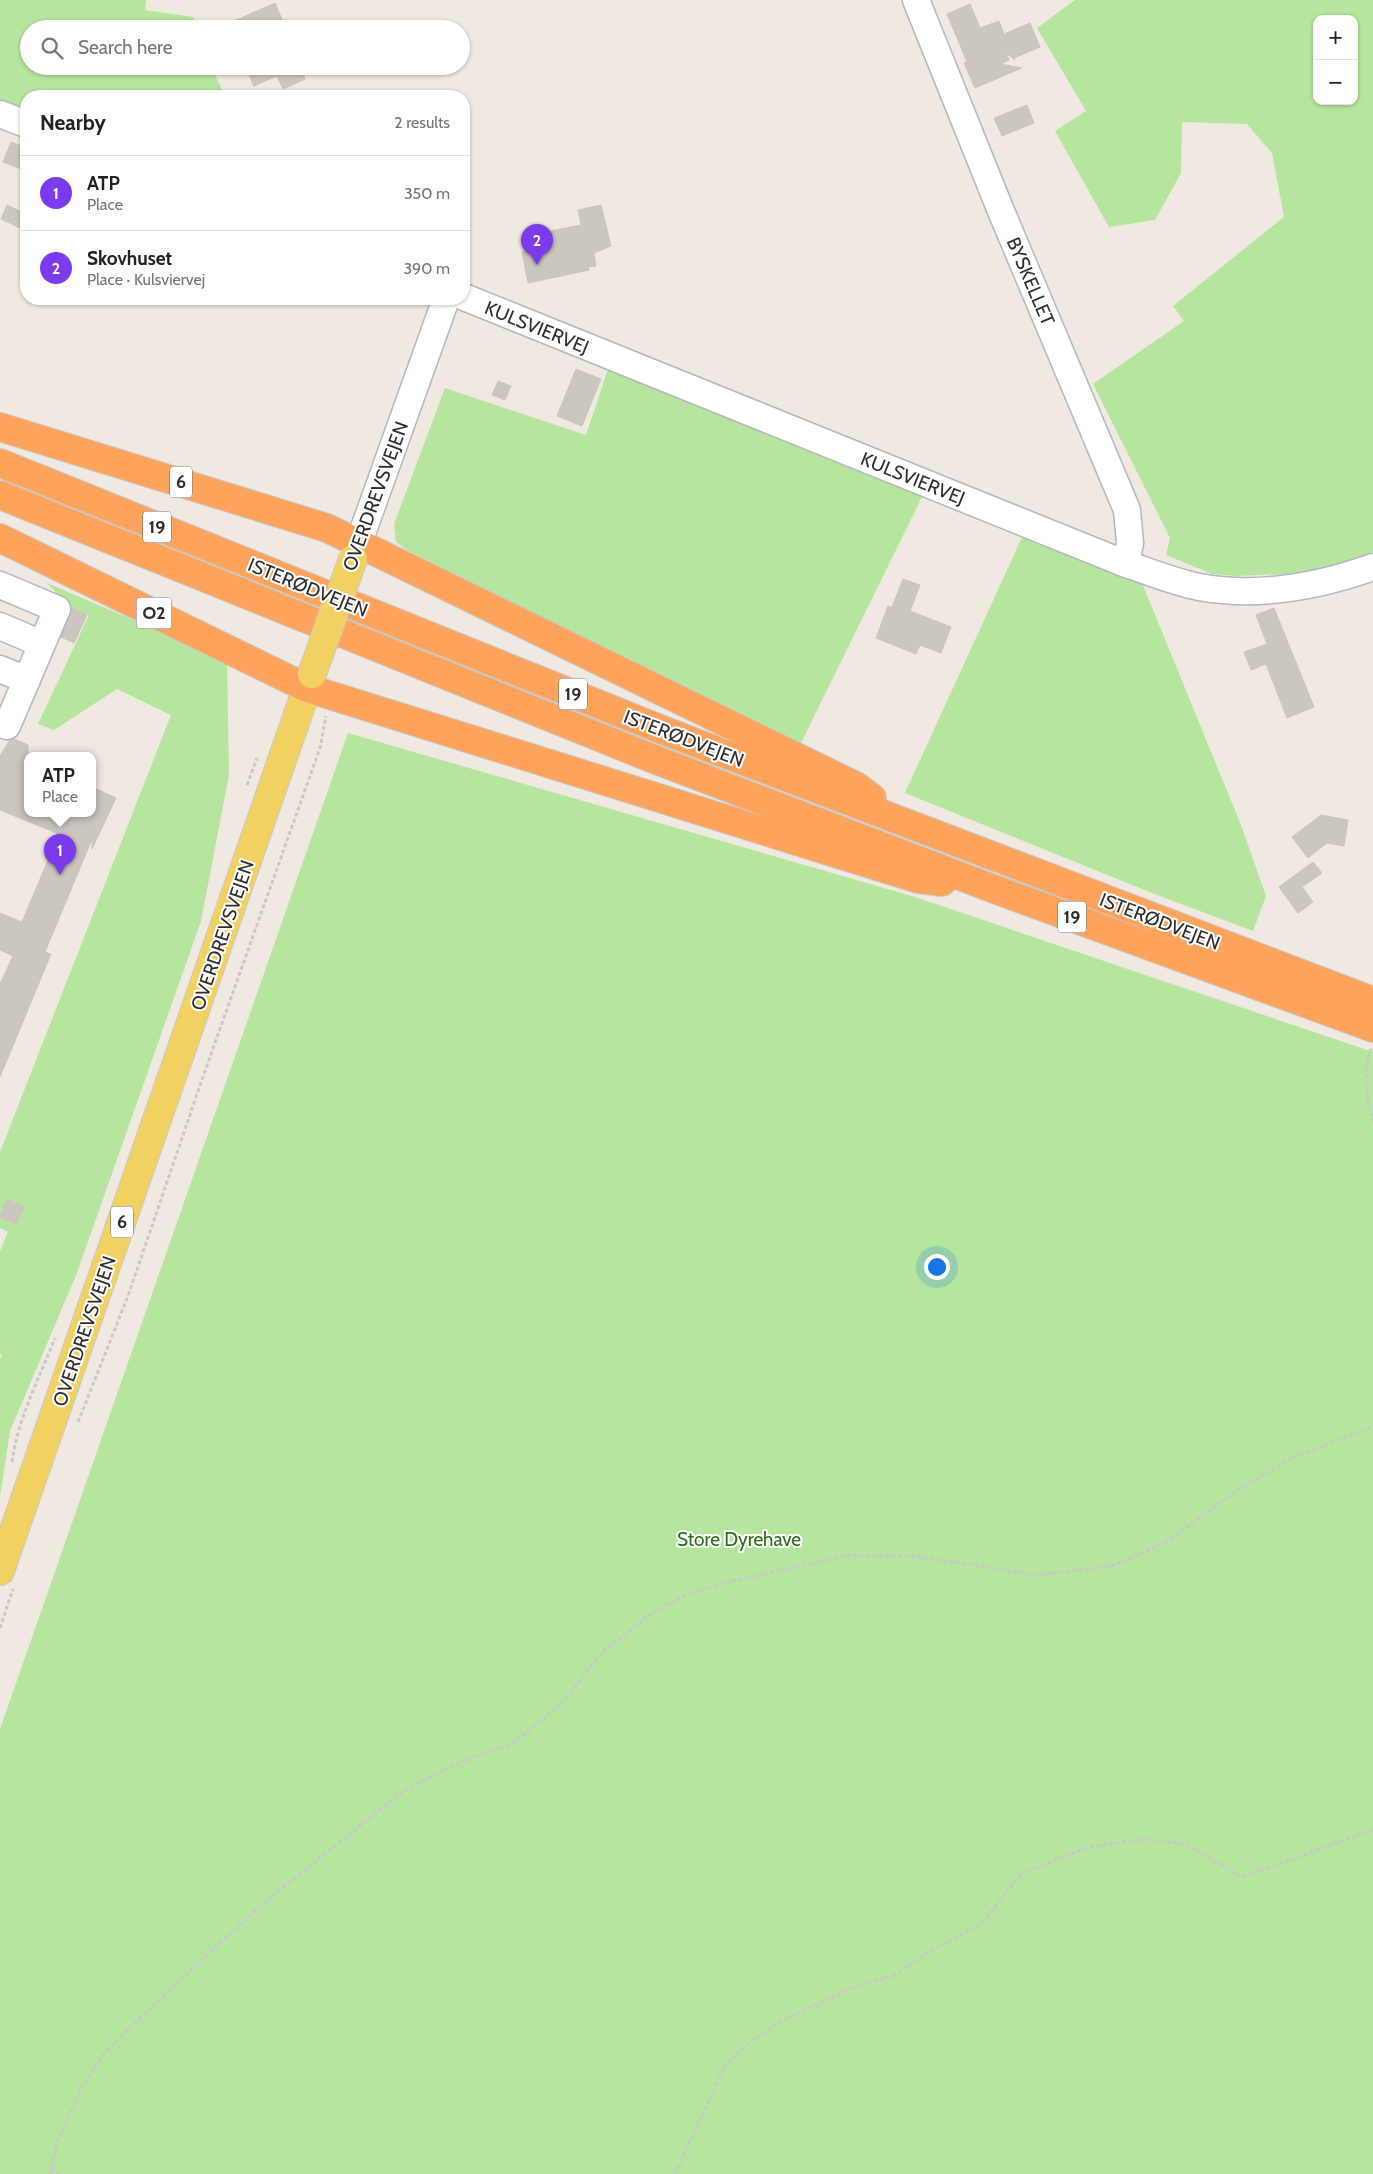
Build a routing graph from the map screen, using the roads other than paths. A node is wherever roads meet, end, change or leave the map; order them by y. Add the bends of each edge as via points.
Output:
1 (916, 0) edge
2 (0, 114) edge
3 (20, 122) edge
4 (470, 299) edge
5 (444, 305) edge
6 (0, 427) edge
7 (0, 463) edge
8 (0, 495) edge
9 (0, 538) edge
10 (356, 551) junction
11 (1126, 564) junction
12 (1373, 567) edge
13 (0, 585) edge
14 (0, 626) edge
15 (42, 644) junction
16 (0, 669) edge
17 (26, 680) junction
18 (316, 685) junction
19 (0, 723) edge
20 (902, 823) junction
21 (994, 888) junction
22 (1373, 1001) edge
23 (1373, 1028) edge
24 (7, 1578) edge

1 - 11 street, BYSKELLET via 1127,510 1130,543
2 - 3 street
4 - 11 street, KULSVIERVEJ
5 - 10 street, OVERDREVSVEJEN
6 - 10 highway, 6 via 327,528
7 - 20 highway, ISTERØDVEJEN / 19
8 - 21 highway, ISTERØDVEJEN / 19 via 651,758
9 - 18 highway, O2
10 - 18 main road, OVERDREVSVEJEN / 6, bridge
10 - 20 highway via 607,666 856,786
11 - 12 street, KULSVIERVEJ via 1198,587 1237,592 1284,590 1335,581
13 - 15 street via 57,609
14 - 15 street
15 - 17 street
16 - 17 street
17 - 19 street via 7,726
18 - 21 highway via 918,879
18 - 24 main road, OVERDREVSVEJEN / 6
20 - 22 highway, ISTERØDVEJEN / 19
21 - 23 highway, ISTERØDVEJEN / 19

